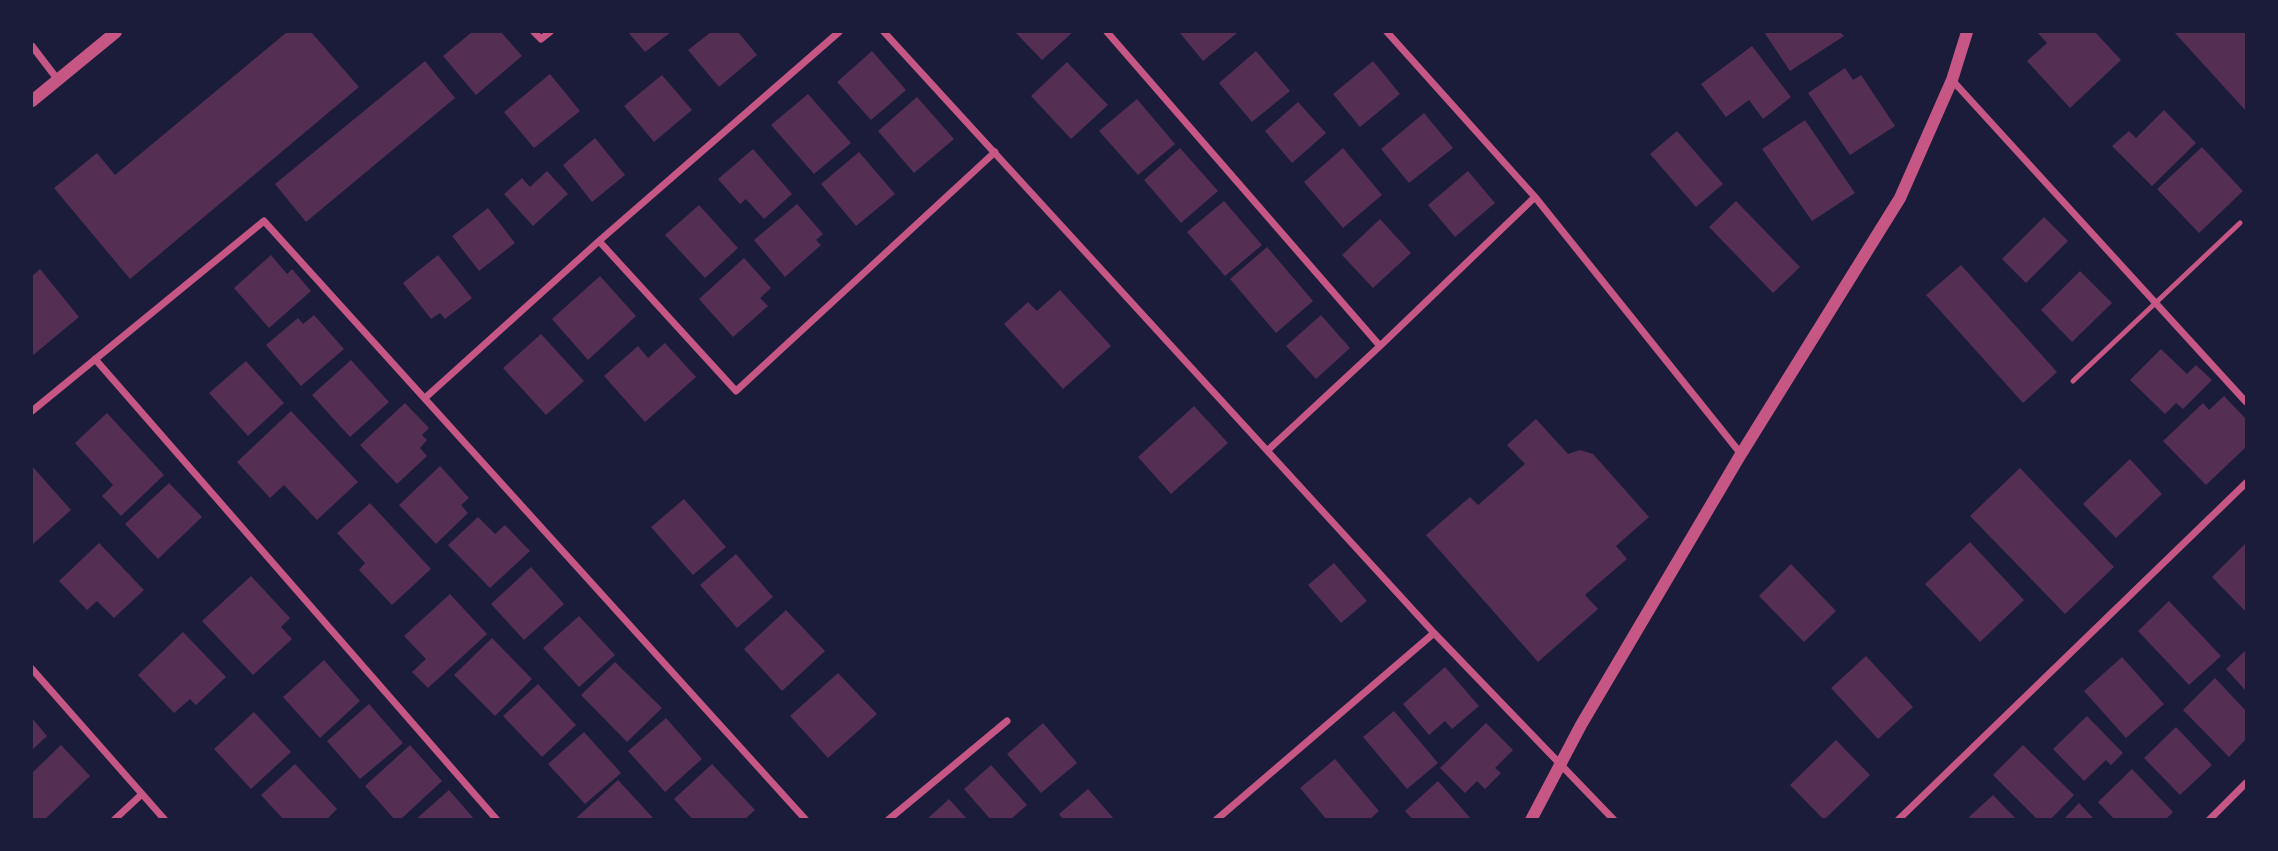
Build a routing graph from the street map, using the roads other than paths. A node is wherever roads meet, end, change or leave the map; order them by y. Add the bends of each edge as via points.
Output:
1 (116, 32) edge
2 (534, 32) edge
3 (550, 32) edge
4 (839, 32) edge
5 (884, 32) edge
6 (1107, 32) edge
7 (1387, 32) edge
8 (1968, 32) edge
9 (32, 46) edge
10 (58, 79) junction
11 (1952, 80) junction
12 (32, 101) edge
13 (995, 152) junction
14 (1535, 197) junction
15 (2239, 223) dead end
16 (599, 241) junction
17 (2155, 302) junction
18 (1380, 346) junction
19 (95, 359) junction
20 (2073, 382) dead end
21 (425, 398) junction
22 (2246, 402) edge
23 (32, 411) edge
24 (1268, 450) junction
25 (1741, 454) junction
26 (2246, 483) edge
27 (1434, 633) junction
28 (32, 669) edge
29 (1007, 721) dead end
30 (1560, 762) junction
31 (2246, 783) edge
32 (142, 794) junction
33 (114, 820) edge
34 (165, 820) edge
35 (497, 820) edge
36 (806, 820) edge
37 (888, 820) edge
38 (1216, 820) edge
39 (1531, 820) edge
40 (1614, 820) edge
41 (1898, 820) edge
42 (2209, 820) edge

1 - 10 street
2 - 3 street via 541,39
4 - 16 street
5 - 13 street
6 - 18 street
7 - 14 street
8 - 11 street
9 - 10 street
10 - 12 street
11 - 17 street
11 - 25 street via 1900,198
13 - 16 street via 736,391
13 - 24 street
14 - 18 street
14 - 25 street
15 - 17 lane
16 - 21 street
17 - 20 lane
17 - 22 street
18 - 24 street
19 - 21 street via 264,220
19 - 23 street
19 - 35 street
21 - 36 street
24 - 27 street
25 - 30 street
26 - 41 street
27 - 30 street
27 - 38 street
28 - 32 street
29 - 37 street
30 - 39 street
30 - 40 street
31 - 42 street
32 - 33 street
32 - 34 street

